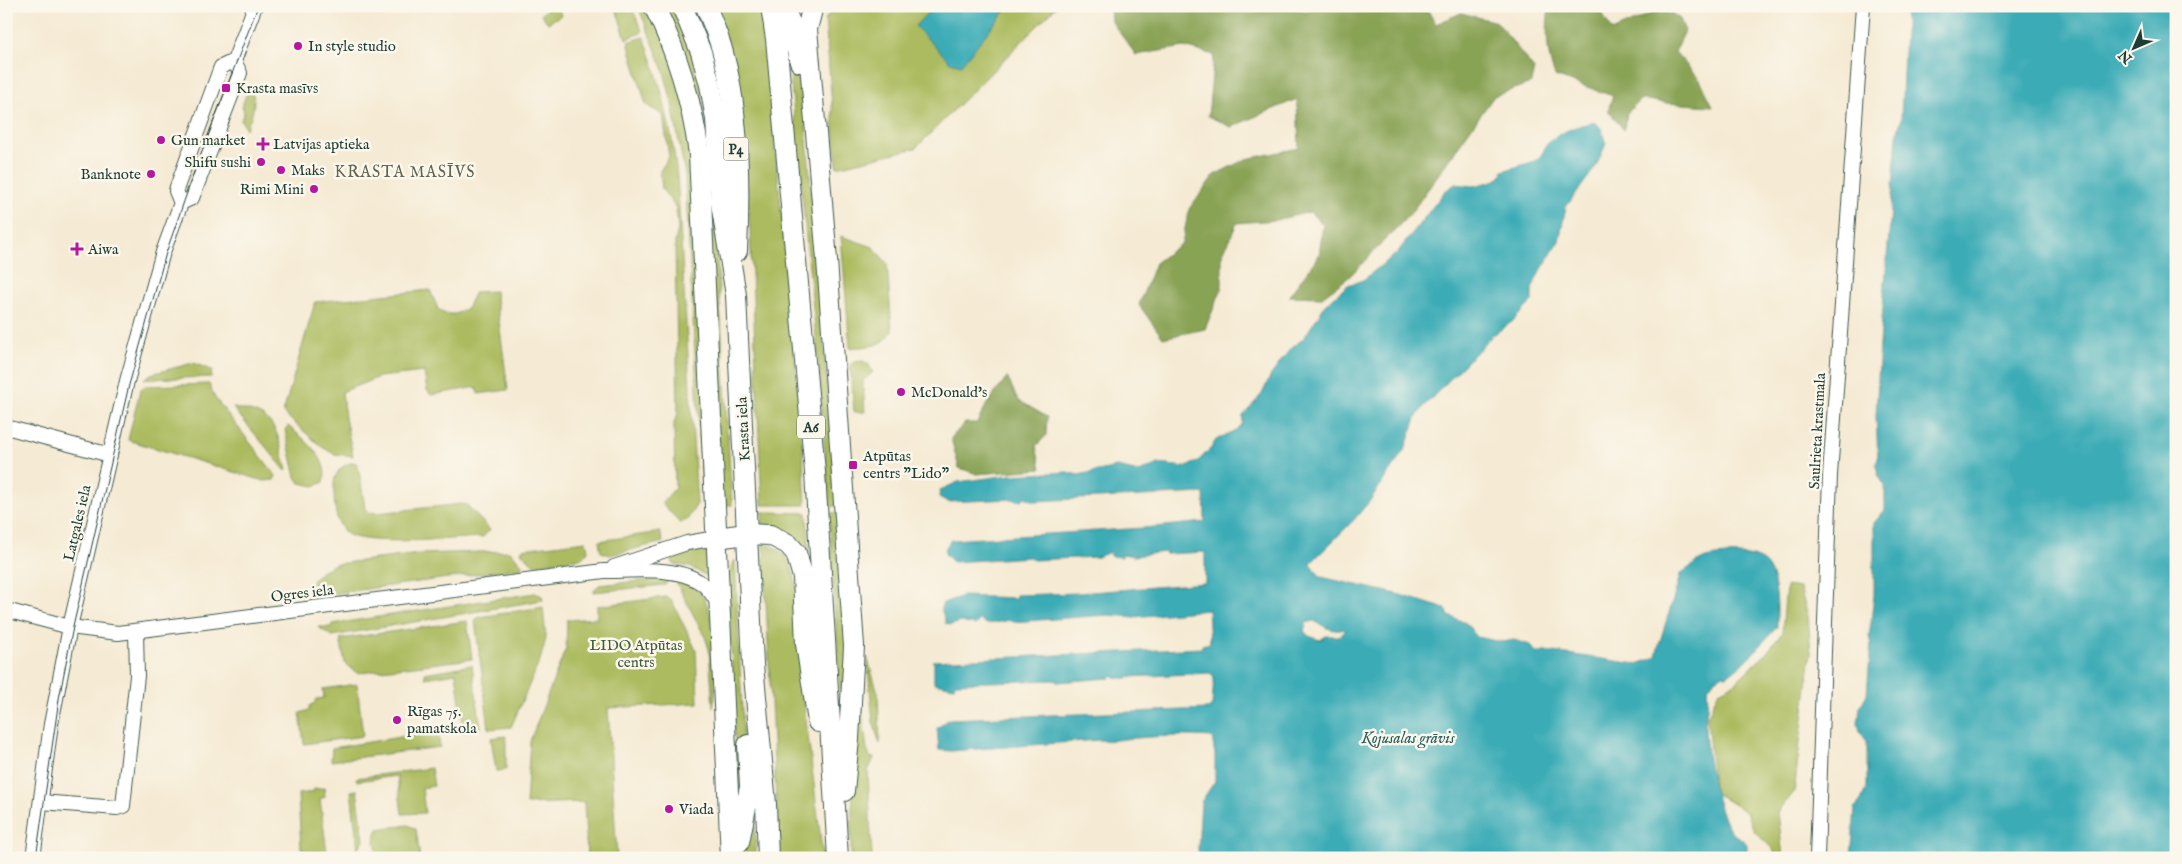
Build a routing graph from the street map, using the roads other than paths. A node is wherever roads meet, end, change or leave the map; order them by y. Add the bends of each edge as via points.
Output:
1 (255, 6) edge
2 (654, 6) edge
3 (682, 6) edge
4 (706, 6) edge
5 (771, 6) edge
6 (783, 6) edge
7 (813, 6) edge
8 (1863, 6) edge
9 (234, 61) junction
10 (815, 122) junction
11 (181, 203) junction
12 (736, 295) junction
13 (6, 427) edge
14 (110, 455) junction
15 (747, 534) junction
16 (716, 538) junction
17 (604, 571) junction
18 (720, 605) junction
19 (6, 610) edge
20 (70, 627) junction
21 (136, 631) junction
22 (754, 665) junction
23 (41, 802) junction
24 (838, 853) edge
25 (33, 858) edge
26 (731, 858) edge
27 (736, 858) edge
28 (768, 858) edge
29 (1817, 858) edge

1 - 9 street, Latgales iela
2 - 16 highway via 679,62 696,131
3 - 12 highway, Krasta iela via 701,52 710,85 716,119 722,204
4 - 12 highway, P4 via 723,53 735,118 739,203
5 - 24 highway, A6 via 815,463
6 - 10 highway via 791,25
7 - 10 highway via 807,29
8 - 29 street, Saulrieta krastmala via 1830,475
9 - 11 street, Latgales iela via 221,67 214,85 176,191
9 - 11 street, Latgales iela via 240,73 192,198
10 - 24 highway via 854,646
11 - 14 street, Latgales iela via 163,252
12 - 15 highway, Krasta iela
13 - 14 street
14 - 20 street, Latgales iela
15 - 16 highway
15 - 22 highway, Krasta iela
15 - 24 highway via 770,535 779,539 796,553 800,562 806,644
16 - 17 street, Ogres iela via 687,543
16 - 18 highway
17 - 18 street, Ogres iela via 670,572 690,576 707,587
17 - 21 street, Ogres iela
18 - 26 highway
19 - 20 street, Ogres iela
20 - 21 street, Ogres iela via 118,633
20 - 23 street, Latgales iela via 51,724
21 - 23 street via 137,676 123,806
22 - 27 highway via 748,738 750,787
22 - 28 highway, Krasta iela
23 - 25 street, Latgales iela

